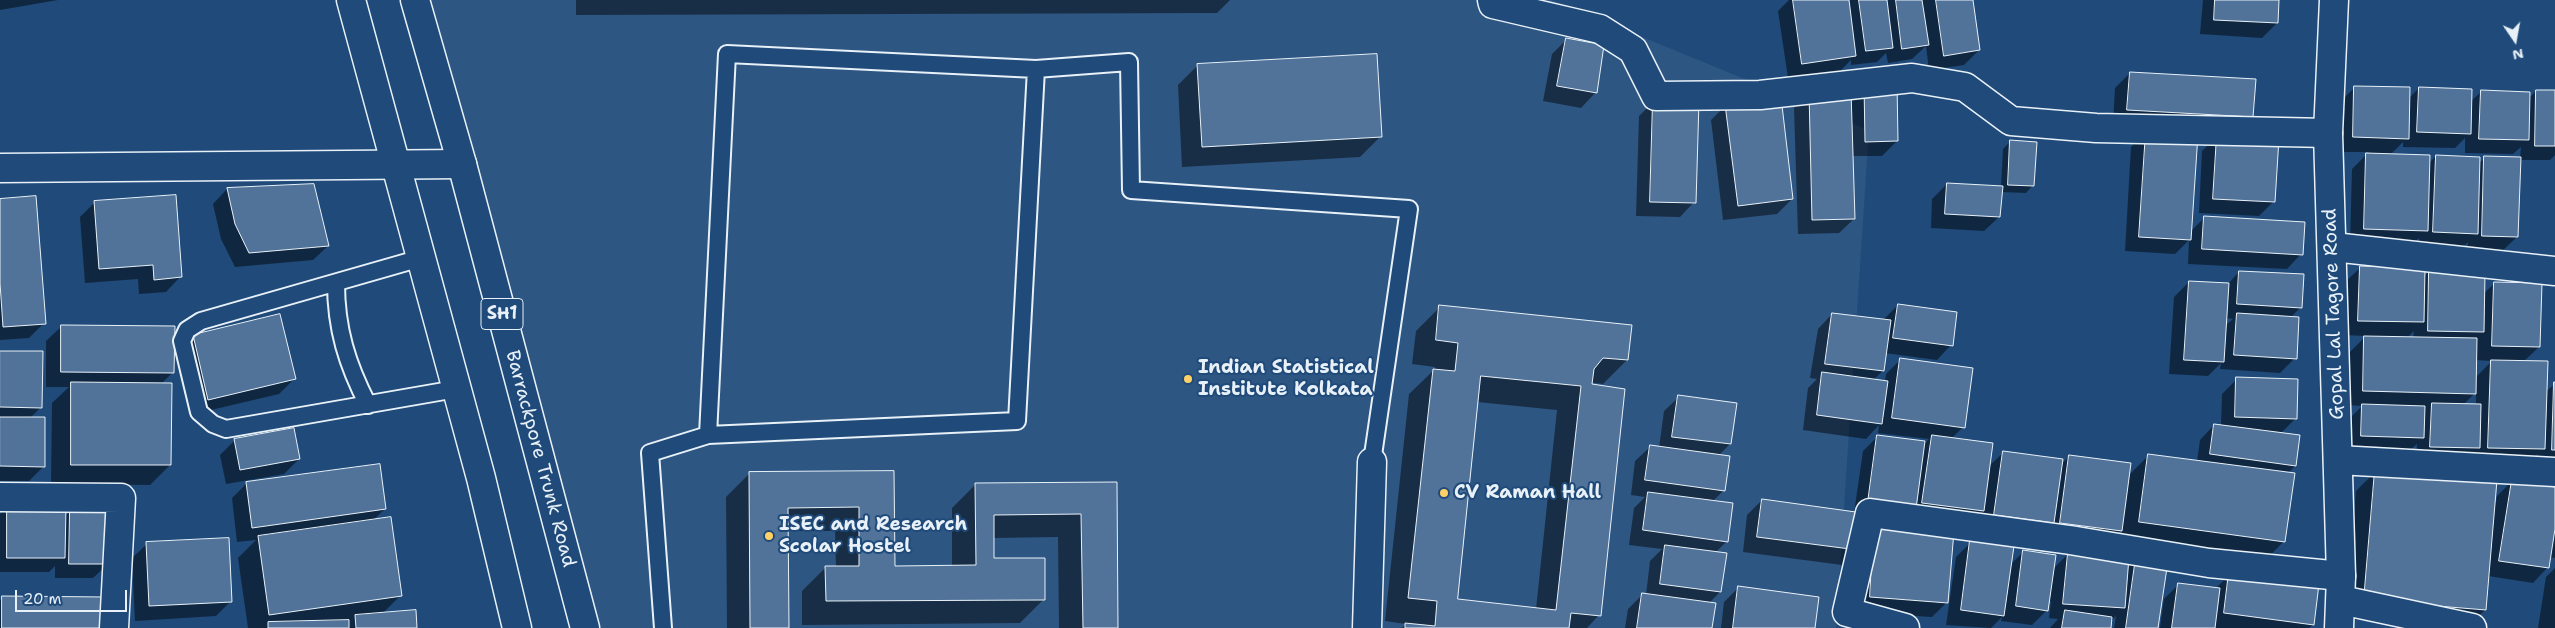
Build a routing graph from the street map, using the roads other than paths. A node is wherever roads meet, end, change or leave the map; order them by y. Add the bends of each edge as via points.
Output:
1 (351, 0) edge
2 (415, 0) edge
3 (1492, 0) edge
4 (2334, 0) edge
5 (1036, 69) junction
6 (2328, 133) junction
7 (396, 164) junction
8 (462, 164) junction
9 (0, 168) edge
10 (2333, 247) junction
11 (421, 258) junction
12 (2555, 271) edge
13 (336, 283) junction
14 (456, 389) junction
15 (368, 405) junction
16 (708, 435) junction
17 (2338, 460) junction
18 (1372, 462) joint
19 (2555, 472) edge
20 (0, 497) edge
21 (2341, 588) junction
22 (114, 628) edge
23 (517, 628) edge
24 (585, 628) edge
25 (663, 628) edge
26 (1366, 628) edge
27 (1905, 628) edge
28 (2339, 628) edge
29 (2472, 628) edge

1 - 7 street
2 - 8 street, Barrackpore Trunk Road / SH1
3 - 6 street via 1493,4 1600,29 1633,50 1656,96 1760,95 1912,78 1964,87 2011,121 2096,128
4 - 6 street, Gopal Lal Tagore Road
5 - 16 lane via 1017,420
5 - 16 lane via 727,54
5 - 18 lane via 1129,62 1131,190 1409,209
6 - 10 street, Gopal Lal Tagore Road
7 - 8 street
7 - 9 street
7 - 11 street
8 - 24 street, Barrackpore Trunk Road / SH1
10 - 12 street
10 - 17 street, Gopal Lal Tagore Road
11 - 13 lane
11 - 14 street
13 - 15 lane via 336,314 354,378
13 - 15 lane via 201,321 187,330 182,341 199,412 213,424 226,429
14 - 15 lane
14 - 23 street
16 - 25 lane via 650,453
17 - 19 street
17 - 21 street, Gopal Lal Tagore Road
18 - 26 street
20 - 22 street via 121,498
21 - 27 street via 2070,540 1870,513 1847,612
21 - 28 street, Gopal Lal Tagore Road
21 - 29 street

